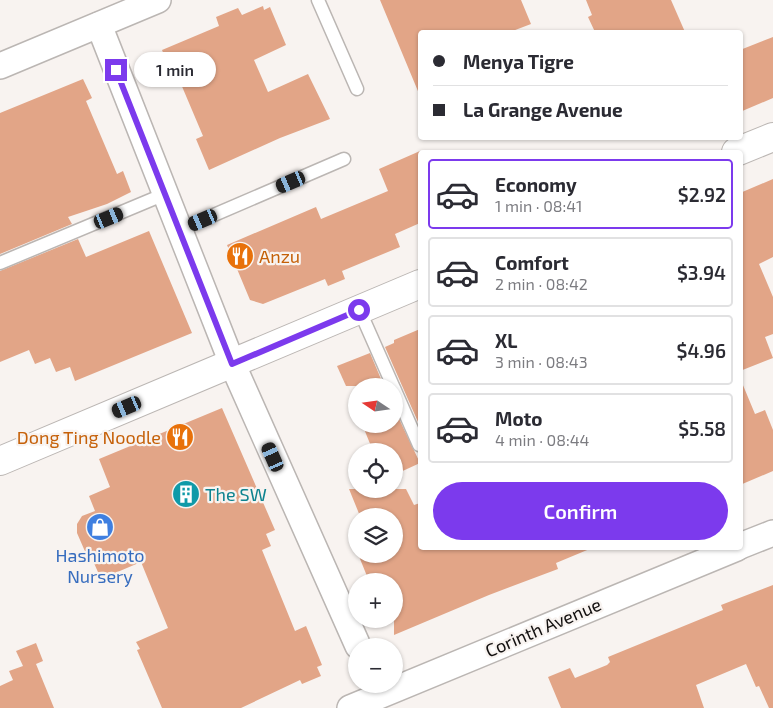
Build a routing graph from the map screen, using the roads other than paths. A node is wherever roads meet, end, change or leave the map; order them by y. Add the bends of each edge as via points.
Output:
1 (158, 0) edge
2 (318, 0) edge
3 (99, 25) junction
4 (0, 66) edge
5 (357, 89) dead end
6 (773, 137) edge
7 (741, 150) edge
8 (344, 159) dead end
9 (165, 194) junction
10 (179, 230) junction
11 (0, 263) edge
12 (418, 285) edge
13 (359, 310) junction
14 (232, 364) junction
15 (389, 378) edge
16 (403, 409) edge
17 (418, 443) edge
18 (0, 461) edge
19 (773, 533) edge
20 (743, 545) edge
21 (731, 550) edge
22 (354, 638) edge
23 (378, 696) edge
24 (350, 708) edge

1 - 3 street
2 - 5 lane
3 - 4 street
3 - 9 street
6 - 7 street
8 - 10 lane
9 - 10 street
9 - 11 lane
10 - 14 street
12 - 13 street
13 - 14 street
13 - 15 lane
14 - 18 street
14 - 22 street
16 - 17 lane
19 - 20 street, Corinth Avenue
21 - 23 street, Corinth Avenue
23 - 24 street, Corinth Avenue

